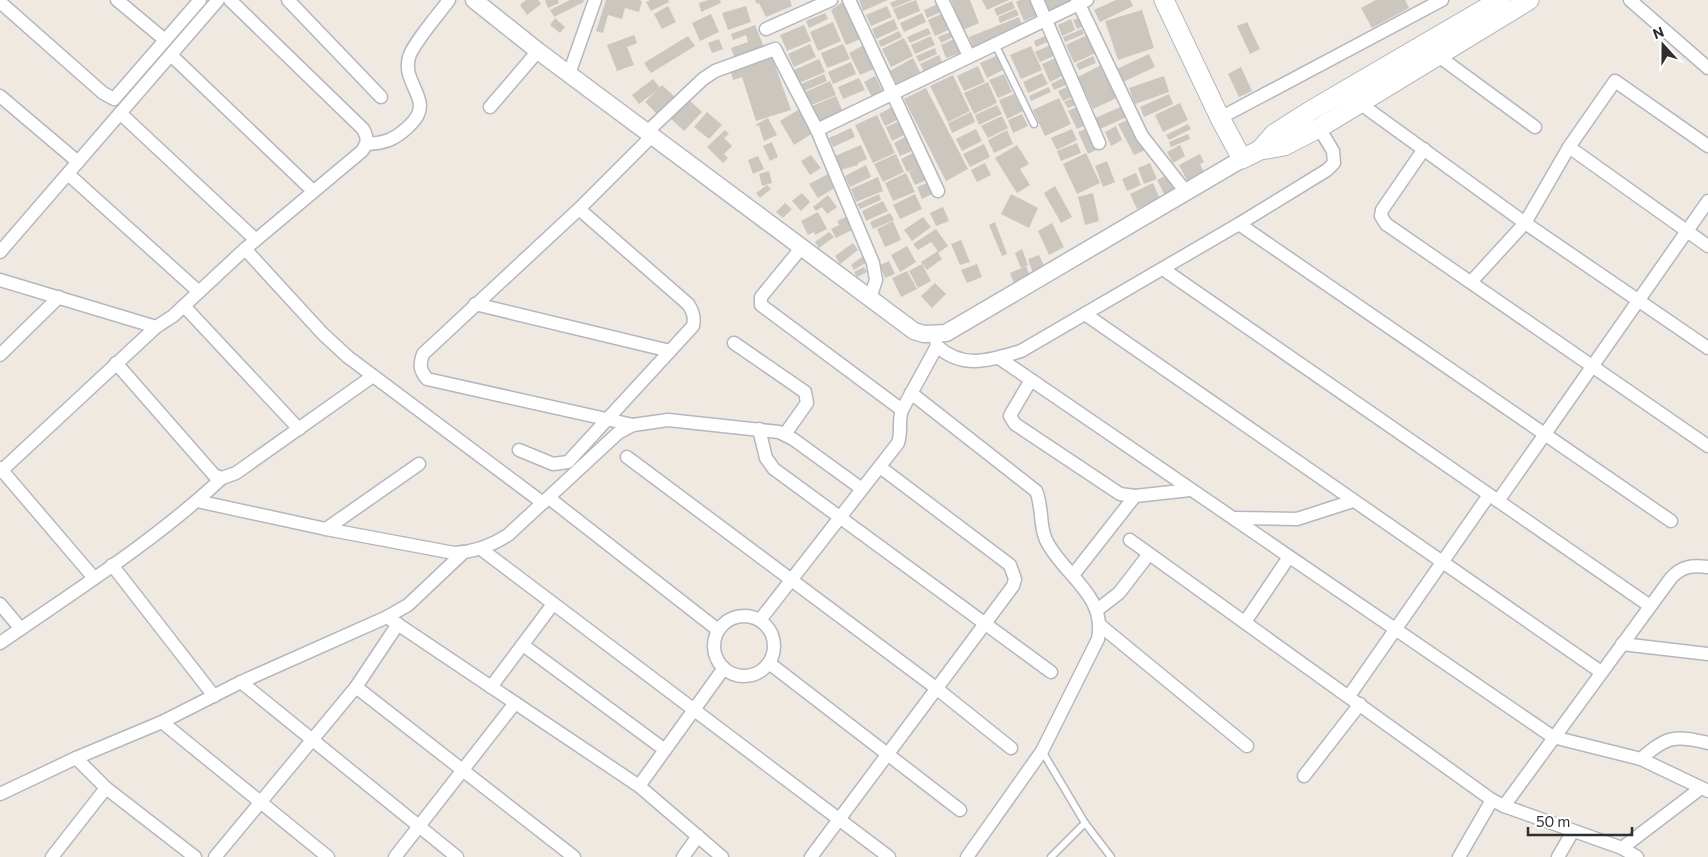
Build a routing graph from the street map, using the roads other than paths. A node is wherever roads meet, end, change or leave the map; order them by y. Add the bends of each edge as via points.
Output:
1 (117, 0) edge
2 (200, 0) edge
3 (218, 0) edge
4 (230, 0) edge
5 (288, 0) edge
6 (449, 0) edge
7 (474, 0) edge
8 (595, 0) edge
9 (831, 0) edge
10 (849, 0) edge
11 (942, 0) edge
12 (1037, 0) edge
13 (1164, 0) edge
14 (1442, 0) edge
15 (1529, 0) edge
16 (1630, 0) edge
17 (1081, 1) edge
18 (1498, 1) edge
19 (0, 2) edge
20 (1046, 19) junction
21 (766, 29) dead end
22 (165, 40) junction
23 (995, 44) junction
24 (538, 51) junction
25 (171, 55) junction
26 (1437, 55) junction
27 (969, 56) junction
28 (1708, 68) edge
29 (569, 74) junction
30 (892, 93) junction
31 (0, 96) edge
32 (381, 97) dead end
33 (1358, 102) junction
34 (490, 107) dead end
35 (120, 113) junction
36 (1220, 118) junction
37 (1034, 124) dead end
38 (1535, 127) dead end
39 (1319, 128) junction
40 (817, 130) junction
41 (649, 134) junction
42 (1099, 142) dead end
43 (367, 144) junction
44 (1708, 146) edge
45 (1569, 147) junction
46 (1424, 149) junction
47 (1260, 150) junction
48 (1242, 159) junction
49 (78, 162) junction
50 (68, 174) junction
51 (313, 191) junction
52 (938, 191) dead end
53 (1186, 192) junction
54 (1708, 201) edge
55 (579, 209) junction
56 (1525, 223) junction
57 (1240, 224) junction
58 (1687, 231) junction
59 (256, 240) junction
60 (1708, 246) edge
61 (802, 247) junction
62 (245, 249) junction
63 (0, 252) edge
64 (1163, 269) junction
65 (0, 280) edge
66 (1471, 282) junction
67 (199, 292) junction
68 (59, 297) junction
69 (870, 298) junction
70 (1639, 300) junction
71 (475, 304) junction
72 (184, 306) junction
73 (1085, 314) junction
74 (156, 328) junction
75 (936, 340) junction
76 (734, 342) dead end
77 (1708, 348) edge
78 (670, 351) junction
79 (0, 355) edge
80 (999, 358) junction
81 (116, 363) junction
82 (1593, 367) junction
83 (373, 376) junction
84 (1030, 380) junction
85 (911, 393) junction
86 (902, 410) junction
87 (608, 420) junction
88 (633, 425) junction
89 (299, 429) junction
90 (759, 429) junction
91 (786, 434) junction
92 (1546, 434) junction
93 (1708, 446) edge
94 (519, 450) dead end
95 (627, 456) dead end
96 (419, 464) dead end
97 (880, 468) junction
98 (1, 470) edge
99 (222, 478) junction
100 (862, 489) junction
101 (1190, 490) junction
102 (1135, 496) junction
103 (1493, 498) junction
104 (197, 501) junction
105 (546, 501) junction
106 (1353, 501) junction
107 (840, 517) junction
108 (1233, 518) junction
109 (1671, 521) dead end
110 (326, 529) junction
111 (1130, 540) dead end
112 (481, 549) junction
113 (464, 552) junction
114 (1149, 554) junction
115 (1289, 556) junction
116 (1442, 562) junction
117 (112, 565) junction
118 (1708, 567) edge
119 (1073, 575) junction
120 (94, 578) junction
121 (791, 580) junction
122 (0, 604) edge
123 (553, 604) junction
124 (1650, 606) junction
125 (1098, 610) junction
126 (387, 617) junction
127 (760, 620) junction
128 (984, 622) junction
129 (1246, 622) junction
130 (398, 624) junction
131 (1101, 626) junction
132 (21, 628) junction
133 (1395, 629) junction
134 (718, 630) junction
135 (0, 644) edge
136 (1622, 644) junction
137 (523, 645) junction
138 (1708, 654) edge
139 (769, 663) junction
140 (724, 668) junction
141 (1052, 672) dead end
142 (1601, 672) junction
143 (241, 682) junction
144 (356, 687) junction
145 (491, 687) junction
146 (936, 688) junction
147 (214, 696) junction
148 (1349, 696) junction
149 (515, 703) junction
150 (1360, 704) junction
151 (694, 710) junction
152 (162, 722) junction
153 (1553, 737) junction
154 (312, 740) junction
155 (1708, 743) edge
156 (1247, 746) dead end
157 (1011, 748) dead end
158 (665, 750) junction
159 (1042, 751) junction
160 (887, 754) junction
161 (76, 758) junction
162 (1641, 759) junction
163 (464, 769) junction
164 (1304, 776) dead end
165 (639, 786) junction
166 (106, 788) junction
167 (1705, 789) edge
168 (0, 794) edge
169 (1492, 800) junction
170 (260, 802) junction
171 (1504, 806) junction
172 (960, 810) dead end
173 (838, 820) junction
174 (1086, 823) junction
175 (419, 826) junction
176 (1573, 831) junction
177 (698, 836) junction
178 (1622, 848) junction
179 (53, 857) edge
180 (195, 857) edge
181 (215, 857) edge
182 (328, 857) edge
183 (395, 857) edge
184 (457, 857) edge
185 (574, 857) edge
186 (683, 857) edge
187 (722, 857) edge
188 (811, 857) edge
189 (889, 857) edge
190 (967, 857) edge
191 (1051, 857) edge
192 (1111, 857) edge
193 (1459, 857) edge
194 (1558, 857) edge
195 (1637, 857) edge

1 - 22 street
2 - 22 street
3 - 25 street
4 - 43 street via 363,129
5 - 32 street
6 - 43 street via 409,57 409,74 421,104 417,119 392,140
7 - 24 street
8 - 29 street
9 - 21 street
10 - 30 street
11 - 27 street
12 - 20 street
13 - 36 main road
14 - 36 street
15 - 26 main road
16 - 28 street
17 - 20 street
17 - 53 street via 1142,136
18 - 47 main road via 1310,111 1274,134
19 - 22 street via 114,99
20 - 23 street
20 - 42 street
23 - 27 street
23 - 37 lane
24 - 29 street
24 - 34 street
25 - 35 street
25 - 51 street
26 - 33 main road
26 - 38 street
27 - 30 street
29 - 41 street
30 - 40 street
30 - 52 street
31 - 49 street
33 - 39 main road
33 - 46 street
35 - 49 street
35 - 59 street
36 - 48 main road
39 - 47 main road via 1284,146
39 - 57 street via 1333,152 1334,163
40 - 41 street via 775,49 715,71 703,79
40 - 69 street via 874,263 876,280
41 - 55 street
41 - 61 street
43 - 51 street
44 - 45 street via 1615,81
45 - 56 street
45 - 58 street
46 - 56 street
46 - 66 street via 1382,210 1382,220
47 - 48 main road
48 - 53 street
49 - 50 street
50 - 63 street
50 - 67 street
51 - 59 street
53 - 75 street
54 - 58 street
55 - 71 street
55 - 78 street via 694,312 693,326
56 - 66 street
56 - 70 street
57 - 64 street
57 - 92 street
58 - 60 street
58 - 70 street
59 - 62 street
61 - 69 street
61 - 86 street via 761,297 761,305
62 - 67 street
62 - 83 street via 323,334
64 - 73 street
64 - 103 street
65 - 68 street
66 - 82 street
67 - 72 street
68 - 74 street
68 - 79 street
69 - 75 street via 914,331
70 - 77 street
70 - 82 street
71 - 78 street
71 - 87 street via 423,354 421,371 427,379
72 - 74 street
72 - 89 street
73 - 80 street via 1021,351
73 - 106 street
74 - 81 street
75 - 80 street via 958,360
75 - 85 street
76 - 91 street via 805,392 807,403
78 - 87 street
80 - 84 street
81 - 98 street
81 - 99 street via 214,475
82 - 92 street
82 - 93 street
83 - 89 street
83 - 105 street
84 - 101 street
84 - 102 street via 1012,412 1012,421 1120,494
85 - 86 street
85 - 119 street via 1036,491 1046,538
86 - 97 street via 898,443
87 - 88 street
87 - 94 street via 568,462 553,464
88 - 90 street via 668,420
88 - 105 street via 618,433
89 - 99 street via 236,473
90 - 91 street
90 - 107 street via 766,458 774,469
91 - 100 street
92 - 103 street
92 - 109 street
95 - 121 street
96 - 110 street
97 - 100 street
97 - 128 street via 1010,565 1015,579 1012,586
98 - 120 street
99 - 104 street
100 - 107 street
101 - 102 street
101 - 108 street
102 - 119 street
103 - 116 street
103 - 124 street
104 - 110 street
104 - 117 street
105 - 112 street via 508,535
105 - 134 street
106 - 108 street via 1297,519
106 - 116 street
107 - 121 street
107 - 128 street
108 - 115 street
110 - 113 street via 454,553
111 - 114 street
112 - 113 street
112 - 123 street
113 - 126 street via 408,605
114 - 125 street via 1119,593
114 - 129 street
115 - 129 street
115 - 133 street
116 - 133 street
116 - 142 street
117 - 120 street
117 - 147 street
118 - 124 street via 1678,570
119 - 125 street
120 - 132 street
121 - 127 street
121 - 146 street
122 - 132 street
123 - 137 street
123 - 151 street
124 - 136 street
125 - 131 street
126 - 130 street
126 - 143 street
127 - 134 street via 741,616 732,618
127 - 139 street via 772,635 774,644
128 - 141 street
128 - 146 street
129 - 148 street
130 - 144 street
130 - 145 street
131 - 156 street
131 - 159 street via 1098,639
132 - 135 street
133 - 148 street
133 - 153 street
134 - 140 street via 714,651
136 - 138 street
136 - 142 street
137 - 145 street
137 - 158 street
139 - 140 street via 762,670 748,675 732,674
139 - 160 street
140 - 151 street
142 - 153 street
143 - 147 street
143 - 154 street
144 - 154 street
144 - 163 street
145 - 149 street
146 - 157 street
146 - 160 street
147 - 152 street
148 - 150 street
149 - 163 street
149 - 165 street
150 - 164 street
150 - 169 street
151 - 158 street
151 - 173 street
152 - 161 street
152 - 170 street
153 - 162 street
153 - 171 street
154 - 170 street
154 - 175 street
155 - 162 street via 1690,738 1667,739
158 - 165 street
159 - 174 lane
159 - 190 street
160 - 172 street
160 - 173 street
161 - 166 street
161 - 168 street
162 - 167 street
163 - 175 street
163 - 185 street
165 - 177 street
166 - 179 street
166 - 180 street
167 - 178 street
169 - 171 street
169 - 193 street
170 - 181 street
170 - 182 street
171 - 176 street
173 - 188 street
173 - 189 street
174 - 191 lane
174 - 192 lane
175 - 183 street
175 - 184 street
176 - 178 street
176 - 194 street
177 - 186 street
177 - 187 street
178 - 195 street

